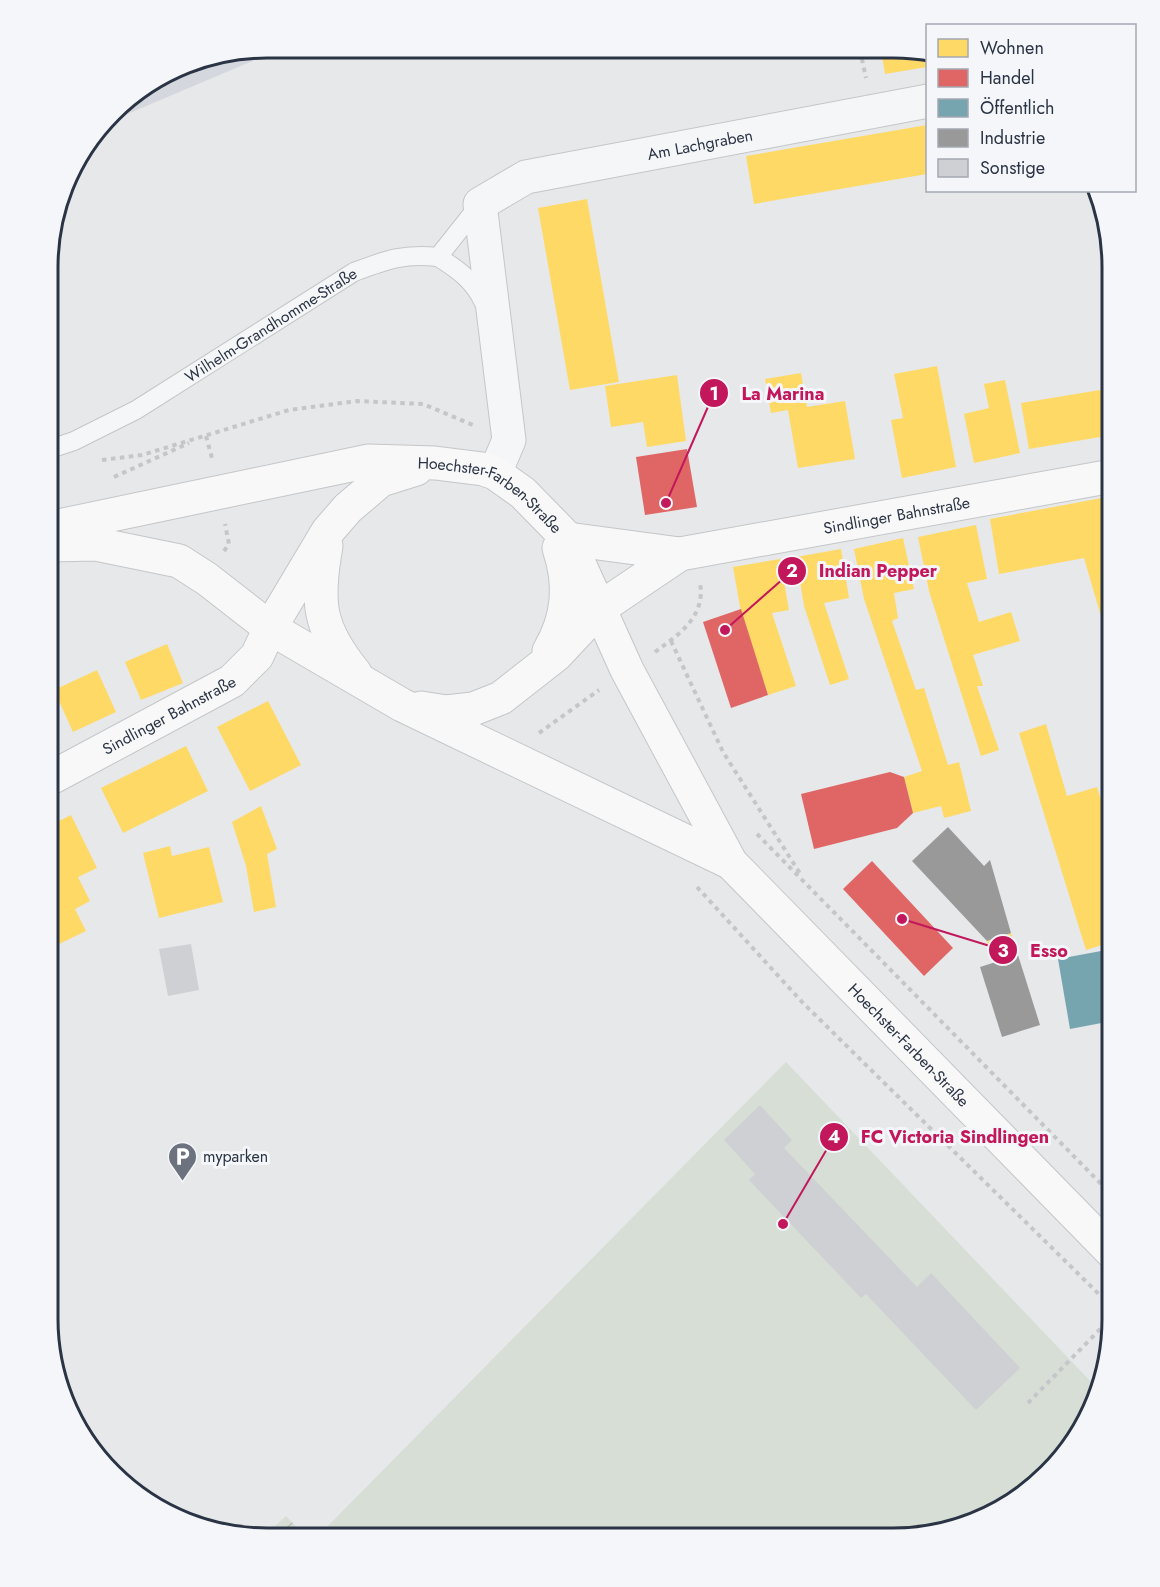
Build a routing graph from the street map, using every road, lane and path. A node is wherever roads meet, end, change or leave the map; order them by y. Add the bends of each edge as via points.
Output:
1 (926, 100) edge
2 (480, 204) junction
3 (438, 257) junction
4 (499, 348) junction
5 (206, 436) junction
6 (509, 440) junction
7 (58, 446) edge
8 (103, 459) dead end
9 (435, 463) junction
10 (495, 473) junction
11 (1102, 478) edge
12 (110, 479) dead end
13 (220, 493) junction
14 (58, 526) edge
15 (328, 531) junction
16 (560, 531) junction
17 (58, 545) edge
18 (680, 554) junction
19 (207, 579) junction
20 (600, 608) junction
21 (270, 628) junction
22 (670, 641) dead end
23 (540, 665) junction
24 (364, 684) junction
25 (402, 705) junction
26 (58, 774) edge
27 (731, 863) junction
28 (694, 884) dead end
29 (1101, 1185) edge
30 (1101, 1241) edge
31 (1101, 1296) edge
32 (1101, 1328) edge
33 (1028, 1403) dead end

1 - 2 street, Am Lachgraben via 526,177
2 - 3 lane
2 - 4 street
3 - 4 lane via 477,287
3 - 7 lane, Wilhelm-Grandhomme-Straße via 412,254 354,272 136,411
4 - 6 street
5 - 6 path via 289,410 357,401 423,404
5 - 8 path via 142,455
5 - 12 path
6 - 10 street
9 - 10 main road, Hoechster-Farben-Straße
9 - 13 main road, Hoechster-Farben-Straße via 369,461
9 - 15 main road, Sindlinger Bahnstraße via 381,480
10 - 16 main road, Hoechster-Farben-Straße via 523,493
11 - 18 main road, Sindlinger Bahnstraße
13 - 14 main road, Hoechster-Farben-Straße
13 - 19 path via 229,544
15 - 21 main road, Sindlinger Bahnstraße
15 - 24 main road via 320,582 322,616 335,648
16 - 18 main road, Sindlinger Bahnstraße
16 - 20 main road, Hoechster-Farben-Straße
16 - 23 main road via 567,573 567,607
17 - 19 main road, Hoechster-Farben-Straße via 96,544 157,554 179,561
18 - 20 main road, Sindlinger Bahnstraße
19 - 21 main road, Hoechster-Farben-Straße
20 - 23 main road, Sindlinger Bahnstraße via 556,655
20 - 27 main road, Hoechster-Farben-Straße via 627,670
21 - 24 main road, Hoechster-Farben-Straße
21 - 26 main road, Sindlinger Bahnstraße via 257,656 232,681
22 - 29 path via 723,752 805,881
23 - 25 main road, Sindlinger Bahnstraße via 501,698 473,709 446,712
24 - 25 main road, Hoechster-Farben-Straße
25 - 27 main road, Hoechster-Farben-Straße
27 - 30 main road, Hoechster-Farben-Straße
28 - 31 path via 802,1003
32 - 33 path

